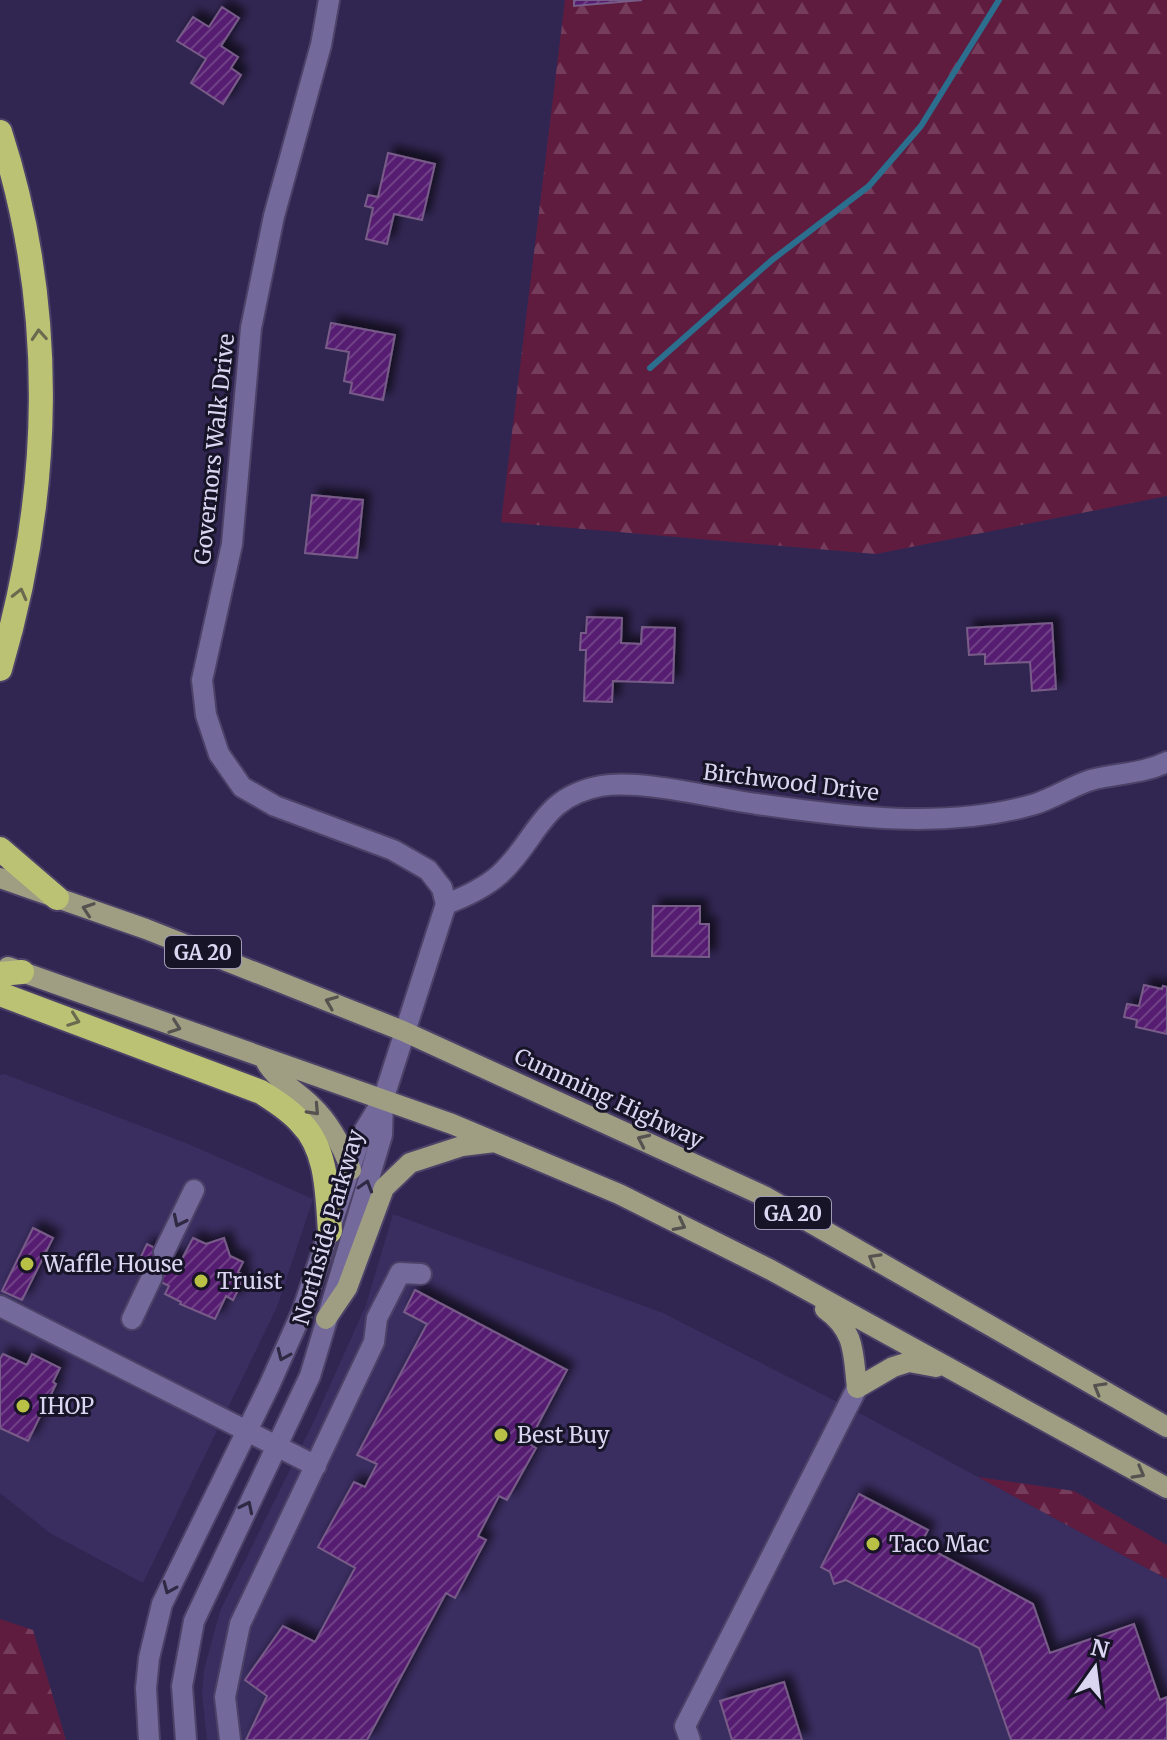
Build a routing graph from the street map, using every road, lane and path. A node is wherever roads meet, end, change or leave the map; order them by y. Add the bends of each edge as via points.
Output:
1 (329, 0) edge
2 (0, 132) edge
3 (0, 669) edge
4 (1167, 762) edge
5 (0, 849) edge
6 (0, 878) edge
7 (57, 898) junction
8 (446, 904) junction
9 (7, 970) edge
10 (0, 994) edge
11 (403, 1031) junction
12 (264, 1059) junction
13 (383, 1100) junction
14 (495, 1142) junction
15 (351, 1170) junction
16 (194, 1190) dead end
17 (330, 1231) junction
18 (164, 1252) dead end
19 (771, 1270) junction
20 (421, 1274) dead end
21 (152, 1277) dead end
22 (0, 1306) edge
23 (132, 1319) dead end
24 (326, 1319) junction
25 (948, 1369) junction
26 (857, 1388) junction
27 (1167, 1427) edge
28 (247, 1431) junction
29 (277, 1446) junction
30 (316, 1466) junction
31 (1167, 1488) edge
32 (149, 1740) edge
33 (186, 1740) edge
34 (230, 1740) edge
35 (690, 1740) edge

1 - 8 street, Governors Walk Drive via 251,328 232,544 202,680 219,754 242,787 275,806 393,850 428,870
3 -> 2 highway via 30,547 42,414 32,263
4 - 8 street, Birchwood Drive via 1091,780 1035,803 967,816 888,817 606,785 582,790 558,804 501,873
5 - 7 highway
6 - 7 main road, Cumming Highway / GA 20
11 -> 7 main road, Cumming Highway / GA 20
8 - 11 street
9 -> 12 main road, GA 20
10 -> 17 highway via 248,1086 285,1108 304,1124 317,1147 327,1184
11 - 13 street
27 -> 11 main road, Cumming Highway / GA 20 via 764,1196
12 - 13 main road, GA 20
12 -> 15 main road via 314,1107 340,1141
13 - 14 main road, GA 20
13 - 15 street, Northside Parkway via 361,1136
24 -> 13 street, Northside Parkway via 382,1135
14 -> 19 main road, GA 20 via 619,1194
14 - 24 main road via 462,1146 410,1163 384,1188 347,1288
15 - 17 street, Northside Parkway
16 -> 18 street
17 -> 28 street, Northside Parkway via 302,1312
19 - 25 main road, GA 20
19 - 26 main road via 837,1318 849,1334
20 - 30 street via 400,1273
21 - 23 street
22 - 28 street
24 - 29 street, Northside Parkway via 310,1376
25 - 26 main road via 909,1362
25 -> 31 main road, GA 20
26 - 35 street via 685,1726
28 - 29 street
28 -> 32 street, Northside Parkway via 162,1604 146,1688
29 - 30 street
33 -> 29 street, Northside Parkway via 182,1686 194,1621
30 - 34 street via 240,1624 225,1697

